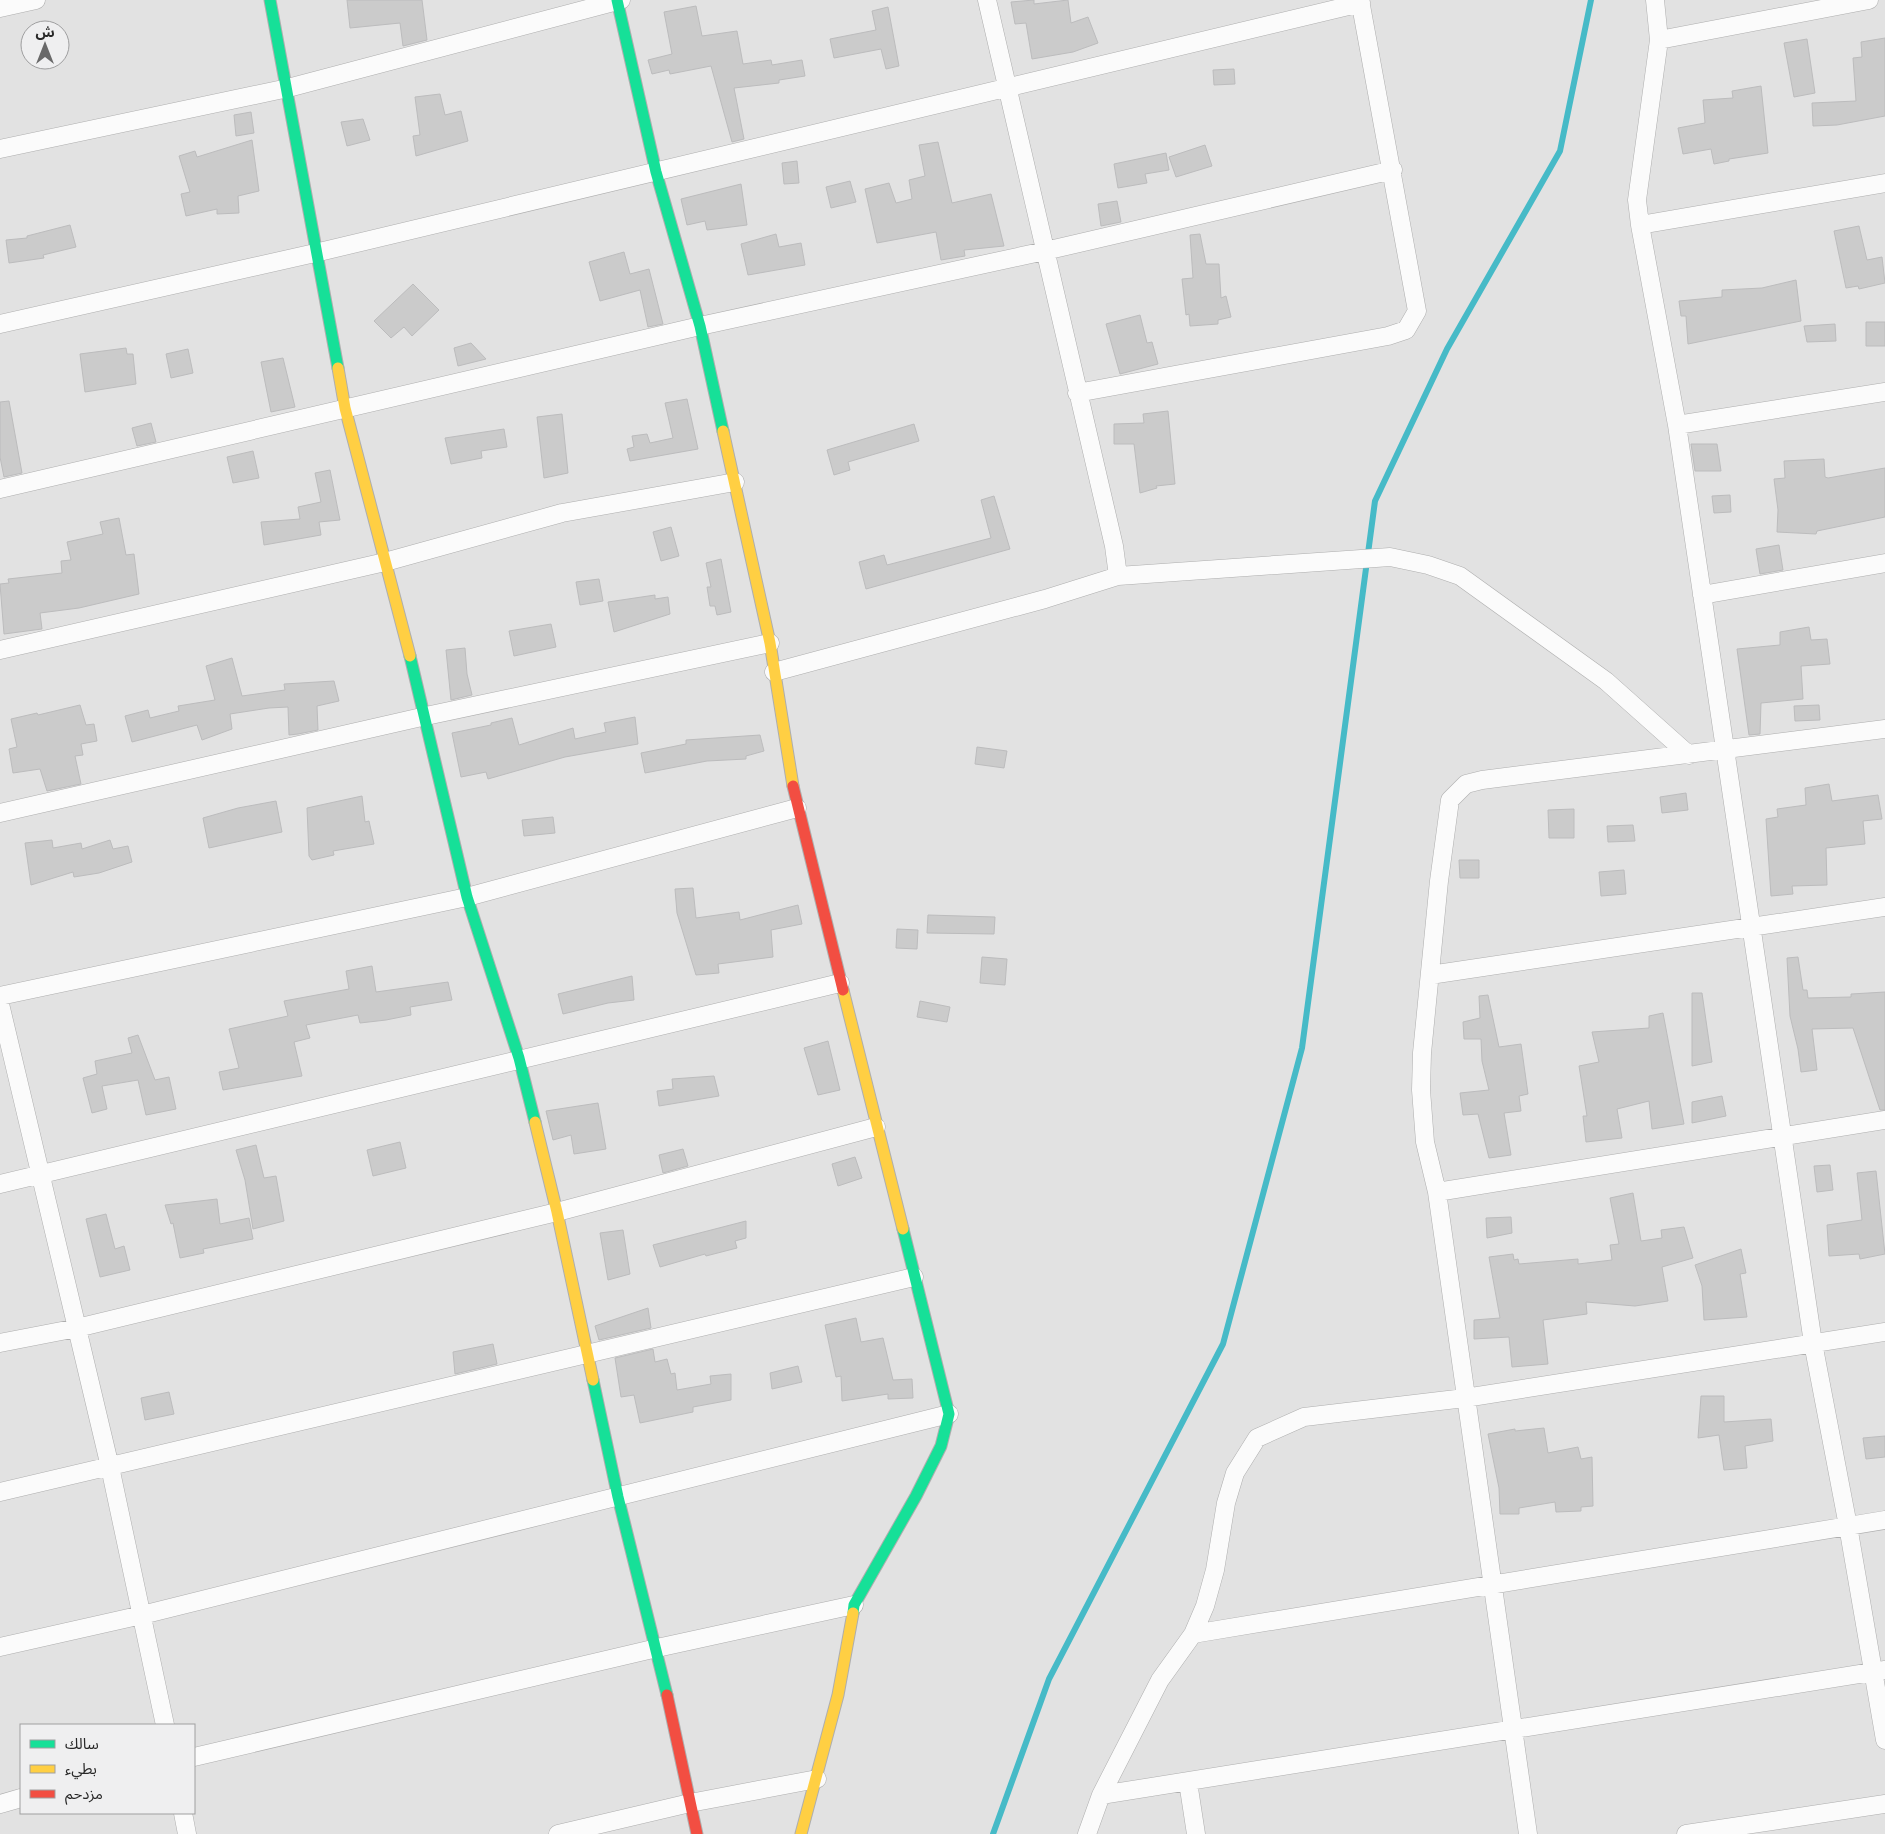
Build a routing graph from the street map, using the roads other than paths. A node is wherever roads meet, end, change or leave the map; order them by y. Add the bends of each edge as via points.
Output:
1 (36, 0) edge
2 (270, 0) edge
3 (618, 0) edge
4 (987, 0) edge
5 (1655, 0) edge
6 (1869, 0) edge
7 (1360, 1) edge
8 (0, 8) edge
9 (1659, 40) junction
10 (288, 88) junction
11 (1007, 88) junction
12 (0, 149) edge
13 (1393, 170) junction
14 (656, 172) junction
15 (1885, 183) edge
16 (1640, 225) junction
17 (1045, 250) junction
18 (315, 253) junction
19 (0, 324) edge
20 (700, 326) junction
21 (1885, 392) edge
22 (1077, 393) junction
23 (344, 408) junction
24 (1677, 425) junction
25 (735, 482) junction
26 (0, 489) edge
27 (385, 562) junction
28 (1885, 563) edge
29 (1118, 576) junction
30 (1702, 595) junction
31 (770, 643) junction
32 (0, 650) edge
33 (774, 672) junction
34 (426, 716) junction
35 (1885, 729) edge
36 (1725, 751) junction
37 (1689, 755) junction
38 (797, 808) junction
39 (0, 813) edge
40 (467, 897) junction
41 (1885, 907) edge
42 (1751, 926) junction
43 (1430, 975) junction
44 (840, 982) junction
45 (0, 996) edge
46 (0, 1004) edge
47 (519, 1058) junction
48 (1885, 1120) edge
49 (876, 1127) junction
50 (1783, 1137) junction
51 (42, 1175) junction
52 (0, 1184) edge
53 (1437, 1192) junction
54 (557, 1212) junction
55 (914, 1277) junction
56 (76, 1328) junction
57 (1885, 1332) edge
58 (0, 1343) edge
59 (1813, 1343) junction
60 (587, 1355) junction
61 (1466, 1398) junction
62 (949, 1414) junction
63 (110, 1467) junction
64 (0, 1492) edge
65 (618, 1497) junction
66 (1885, 1520) edge
67 (1848, 1526) junction
68 (1493, 1585) junction
69 (854, 1605) junction
70 (142, 1615) junction
71 (1193, 1634) junction
72 (0, 1647) edge
73 (657, 1648) junction
74 (1880, 1671) edge
75 (165, 1724) edge
76 (1513, 1730) junction
77 (1885, 1740) edge
78 (195, 1757) edge
79 (817, 1779) junction
80 (1188, 1782) junction
81 (1102, 1795) junction
82 (20, 1798) edge
83 (690, 1803) junction
84 (0, 1804) edge
85 (1885, 1804) edge
86 (183, 1814) edge
87 (187, 1834) edge
88 (558, 1834) edge
89 (696, 1834) edge
90 (801, 1834) edge
91 (1087, 1834) edge
92 (1196, 1834) edge
93 (1528, 1834) edge
94 (1686, 1834) edge

1 - 8 street
2 - 10 street
3 - 10 street
3 - 14 street
4 - 11 street
5 - 9 street
6 - 9 street
7 - 11 street
7 - 13 street
9 - 16 street via 1637,200
10 - 12 street
10 - 18 street
11 - 14 street
11 - 17 street
13 - 17 street
13 - 22 street via 1418,310 1406,330 1388,336
14 - 18 street
14 - 20 street
15 - 16 street
16 - 24 street
17 - 20 street
17 - 22 street
18 - 19 street
18 - 23 street
20 - 23 street
20 - 25 street
21 - 24 street
22 - 29 street via 1114,546
23 - 26 street
23 - 27 street
24 - 30 street
25 - 27 street via 562,513
25 - 31 street
27 - 32 street
27 - 34 street
28 - 30 street
29 - 33 street via 1045,599
29 - 37 street via 1390,557 1428,565 1460,576 1606,681
30 - 36 street
31 - 33 street
31 - 34 street
33 - 38 street
34 - 39 street
34 - 40 street
35 - 36 street
36 - 37 street
36 - 42 street
37 - 43 street via 1466,784 1450,800
38 - 40 street
38 - 44 street
40 - 45 street
40 - 47 street
41 - 42 street
42 - 43 street
42 - 50 street
43 - 53 street via 1421,1090 1425,1142
44 - 47 street
44 - 49 street
46 - 51 street
47 - 51 street
47 - 54 street
48 - 50 street
49 - 54 street
49 - 55 street
50 - 53 street
50 - 59 street
51 - 52 street
51 - 56 street
53 - 61 street
54 - 56 street
54 - 60 street
55 - 60 street
55 - 62 street
56 - 58 street
56 - 63 street
57 - 59 street
59 - 61 street
59 - 67 street
60 - 63 street
60 - 65 street
61 - 68 street
61 - 71 street via 1304,1417 1257,1438 1235,1473 1230,1488 1215,1570
62 - 65 street
62 - 69 street via 941,1446
63 - 64 street
63 - 70 street
65 - 70 street
65 - 73 street
66 - 67 street
67 - 68 street
67 - 74 street
68 - 71 street
68 - 76 street
69 - 73 street
69 - 79 street via 838,1695
70 - 72 street
70 - 75 street
71 - 81 street via 1160,1680
73 - 78 street
73 - 83 street
74 - 76 street
74 - 77 street
76 - 80 street
76 - 93 street
79 - 83 street
79 - 90 street
80 - 81 street
80 - 92 street
81 - 91 street
82 - 84 street
83 - 88 street
83 - 89 street
85 - 94 street
86 - 87 street

